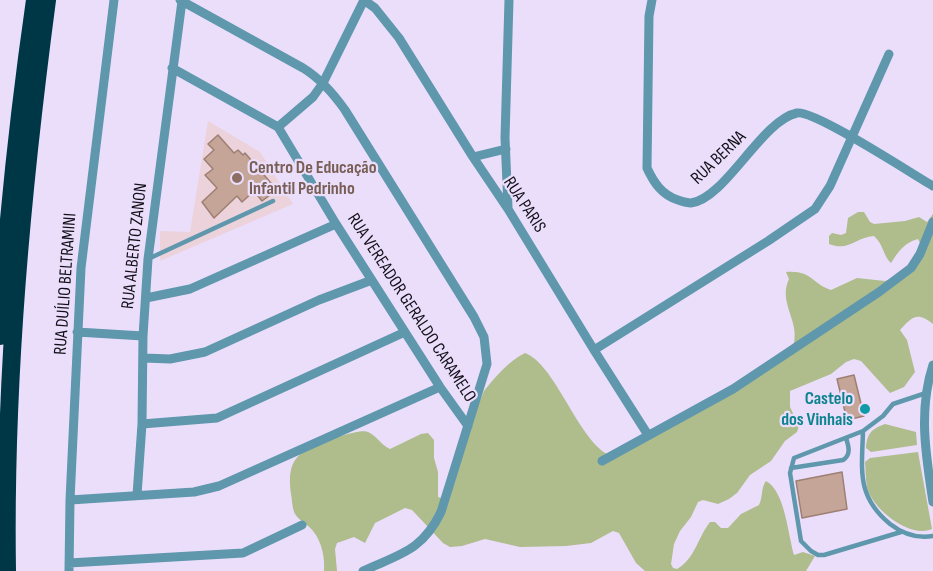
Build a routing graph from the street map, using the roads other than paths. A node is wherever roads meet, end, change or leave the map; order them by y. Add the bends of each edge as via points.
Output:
1 (35, 0) edge
2 (47, 0) edge
3 (114, 0) edge
4 (364, 0) edge
5 (509, 0) edge
6 (652, 0) edge
7 (181, 1) edge
8 (889, 54) dead end
9 (172, 68) junction
10 (323, 83) junction
11 (278, 127) junction
12 (851, 137) junction
13 (506, 149) junction
14 (473, 157) junction
15 (933, 186) edge
16 (273, 201) dead end
17 (508, 208) junction
18 (933, 222) edge
19 (336, 224) junction
20 (148, 259) junction
21 (372, 280) junction
22 (146, 298) junction
23 (77, 332) junction
24 (405, 332) junction
25 (0, 336) edge
26 (143, 336) junction
27 (594, 350) junction
28 (144, 358) junction
29 (933, 366) edge
30 (440, 387) junction
31 (926, 393) junction
32 (142, 424) junction
33 (468, 426) junction
34 (863, 431) junction
35 (648, 435) junction
36 (846, 438) junction
37 (602, 461) dead end
38 (791, 468) junction
39 (137, 495) junction
40 (70, 500) junction
41 (933, 502) edge
42 (302, 525) dead end
43 (901, 532) junction
44 (933, 536) edge
45 (69, 567) edge
46 (7, 571) edge
47 (363, 571) edge

1 - 25 highway via 5,257
2 - 46 highway via 18,263 8,449
3 - 23 street, RUA DUÍLIO BELTRAMINI via 83,246
4 - 10 street
4 - 14 street, RUA PARIS via 399,38
5 - 13 street
6 - 12 street, RUA BERNA via 647,168 663,192 690,203 707,197 775,127 798,113
7 - 9 street, RUA ALBERTO ZANON
7 - 10 street
8 - 12 street
9 - 11 street
9 - 20 street, RUA ALBERTO ZANON
10 - 11 street via 314,97
10 - 33 street via 345,110 484,337 487,364
11 - 19 street, RUA VEREADOR GERALDO CARAMELO
12 - 15 street, RUA BERNA
12 - 27 street via 824,198 805,218
13 - 14 street
13 - 17 street
14 - 17 street, RUA PARIS
16 - 20 lane
17 - 27 street, RUA PARIS
18 - 35 street via 911,268 879,292 733,389
19 - 21 street, RUA VEREADOR GERALDO CARAMELO
19 - 22 street via 190,289
20 - 22 street, RUA ALBERTO ZANON
21 - 24 street, RUA VEREADOR GERALDO CARAMELO
21 - 28 street via 205,352 178,358
22 - 26 street, RUA ALBERTO ZANON
23 - 26 street
23 - 40 street, RUA DUÍLIO BELTRAMINI
24 - 30 street, RUA VEREADOR GERALDO CARAMELO
24 - 32 street via 217,418
26 - 28 street, RUA ALBERTO ZANON
27 - 35 street, RUA PARIS
28 - 32 street, RUA ALBERTO ZANON
29 - 31 street
30 - 33 street, RUA VEREADOR GERALDO CARAMELO
30 - 39 street via 219,486 194,492
31 - 34 lane via 892,404
31 - 41 street via 925,444
32 - 39 street, RUA ALBERTO ZANON
33 - 47 street via 432,530 408,551
34 - 36 lane
34 - 43 lane via 860,462 866,496 879,515
35 - 37 street
36 - 38 lane via 794,458
36 - 38 lane via 847,458
38 - 43 lane via 801,541 811,551 824,555
39 - 40 street
40 - 45 street, RUA DUÍLIO BELTRAMINI
42 - 45 street via 243,553
43 - 44 lane

